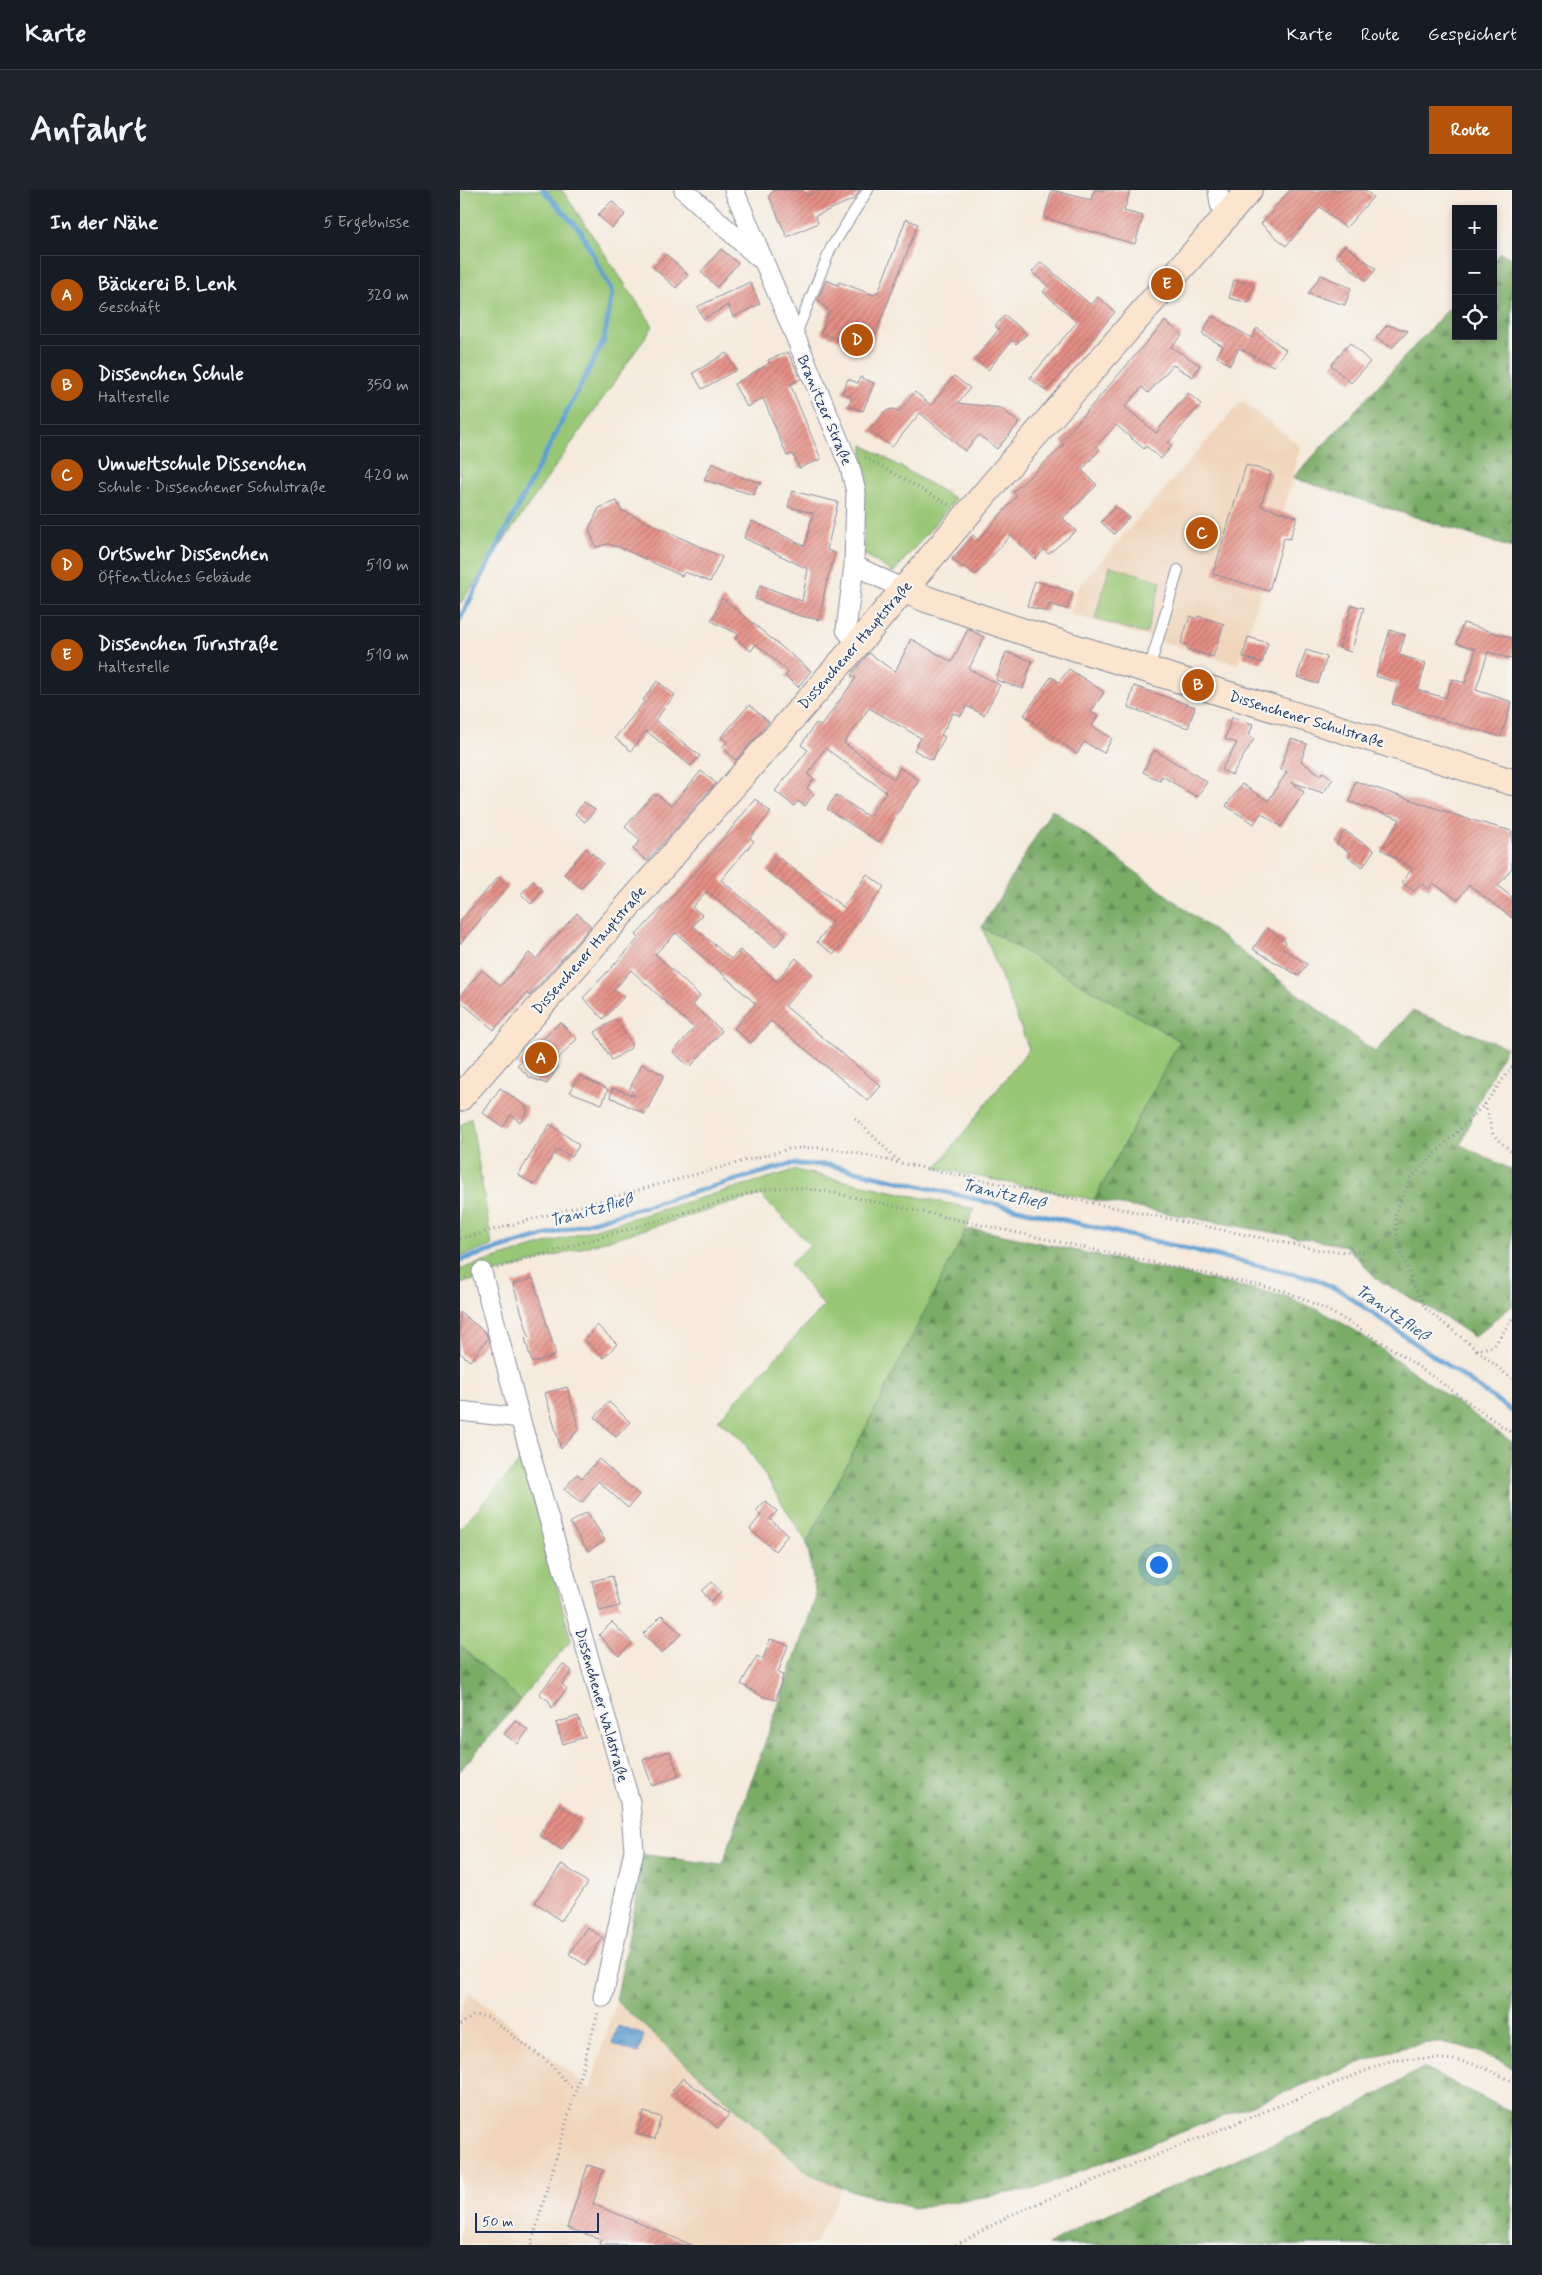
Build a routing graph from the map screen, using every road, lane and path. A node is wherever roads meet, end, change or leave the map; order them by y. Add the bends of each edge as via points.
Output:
1 (684, 190) edge
2 (734, 190) edge
3 (868, 190) edge
4 (1218, 190) edge
5 (1248, 190) edge
6 (1225, 217) junction
7 (764, 262) junction
8 (794, 336) junction
9 (840, 443) junction
10 (956, 509) dead end
11 (854, 565) junction
12 (1178, 570) dead end
13 (904, 589) junction
14 (860, 641) junction
15 (1149, 670) junction
16 (1512, 782) edge
17 (1512, 1067) edge
18 (463, 1090) edge
19 (1485, 1104) junction
20 (855, 1118) dead end
21 (1512, 1152) edge
22 (900, 1163) junction
23 (1396, 1228) junction
24 (460, 1239) edge
25 (482, 1272) joint
26 (1512, 1319) edge
27 (1476, 1350) junction
28 (1512, 1379) edge
29 (460, 1411) edge
30 (520, 1418) junction
31 (1512, 1434) edge
32 (603, 1997) joint
33 (460, 2024) edge
34 (1512, 2082) edge
35 (575, 2091) junction
36 (531, 2245) edge
37 (956, 2245) edge

1 - 7 street, Branitzer Straße
2 - 7 street, Branitzer Straße
3 - 8 lane via 831,248
4 - 6 street
5 - 6 main road, Dissenchener Hauptstraße
6 - 13 main road, Dissenchener Hauptstraße
7 - 8 street, Branitzer Straße
8 - 9 street, Branitzer Straße
9 - 10 path
9 - 11 street, Branitzer Straße via 856,492
11 - 13 street
11 - 14 street, Branitzer Straße via 846,630
12 - 15 lane
13 - 14 main road, Dissenchener Hauptstraße
13 - 15 main road, Dissenchener Schulstraße via 1018,630
14 - 18 main road, Dissenchener Hauptstraße
15 - 16 main road, Dissenchener Schulstraße
17 - 19 path
19 - 21 path via 1493,1135
19 - 23 path via 1411,1178 1395,1214
20 - 22 path
22 - 23 path via 1324,1251 1364,1252 1385,1240
22 - 24 path via 827,1147 788,1149
23 - 27 path via 1399,1246 1426,1309
25 - 30 street, Dissenchener Waldstraße
25 - 31 path via 761,1190 824,1191 1285,1291 1349,1320
26 - 27 path via 1494,1346
27 - 28 path
29 - 30 street
30 - 32 street, Dissenchener Waldstraße via 630,1802 634,1850
32 - 35 path
33 - 35 path via 474,2015 488,2017 547,2061
34 - 37 path via 1476,2065 1447,2059 1390,2061 1043,2201
35 - 36 path

